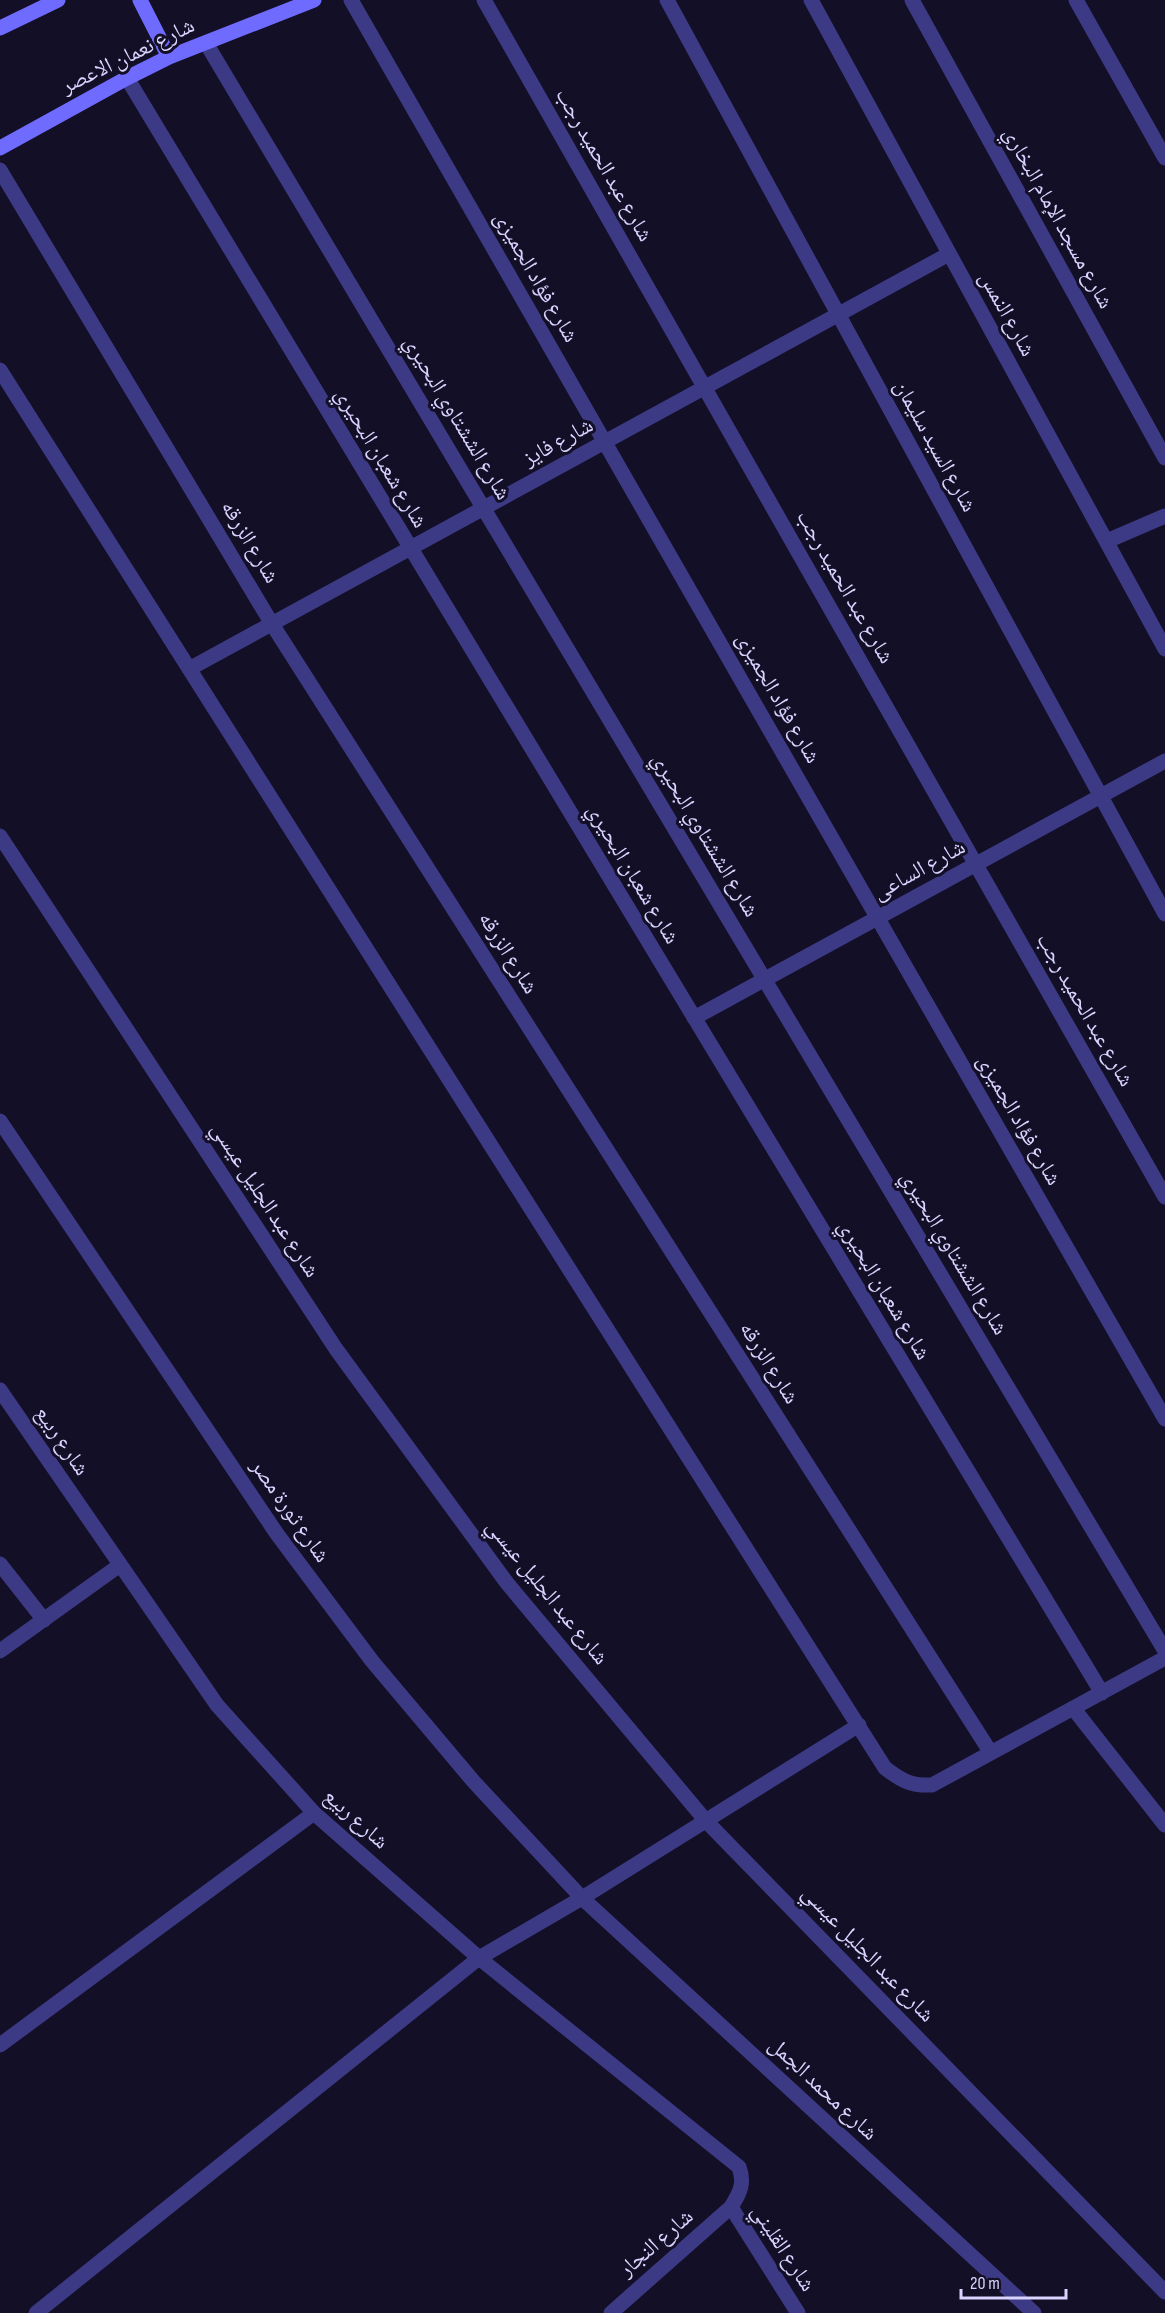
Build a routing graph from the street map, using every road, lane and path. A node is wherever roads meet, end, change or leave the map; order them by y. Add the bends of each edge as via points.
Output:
1 (58, 0) edge
2 (140, 0) edge
3 (314, 0) edge
4 (351, 0) edge
5 (484, 0) edge
6 (667, 0) edge
7 (811, 0) edge
8 (912, 0) edge
9 (1076, 0) edge
10 (0, 27) edge
11 (206, 43) junction
12 (169, 57) junction
13 (127, 78) junction
14 (0, 148) edge
15 (1165, 158) edge
16 (0, 170) edge
17 (949, 254) junction
18 (837, 315) junction
19 (0, 370) edge
20 (705, 387) junction
21 (605, 442) junction
22 (1165, 458) edge
23 (485, 508) junction
24 (1165, 516) edge
25 (1107, 541) junction
26 (410, 549) junction
27 (272, 624) junction
28 (1165, 649) edge
29 (189, 669) junction
30 (1165, 761) edge
31 (1101, 796) junction
32 (0, 836) edge
33 (976, 864) junction
34 (1165, 914) edge
35 (878, 918) junction
36 (765, 980) junction
37 (694, 1018) junction
38 (0, 1121) edge
39 (1165, 1197) edge
40 (0, 1390) edge
41 (1165, 1419) edge
42 (0, 1564) edge
43 (120, 1565) junction
44 (44, 1620) junction
45 (0, 1651) edge
46 (1165, 1651) edge
47 (1165, 1658) edge
48 (1102, 1693) junction
49 (1073, 1708) junction
50 (859, 1725) junction
51 (991, 1753) junction
52 (314, 1813) junction
53 (706, 1821) junction
54 (1165, 1825) edge
55 (582, 1898) junction
56 (479, 1958) junction
57 (0, 2045) edge
58 (731, 2207) junction
59 (1165, 2292) edge
60 (36, 2313) edge
61 (611, 2313) edge
62 (798, 2313) edge
63 (1034, 2313) edge

1 - 10 main road
2 - 12 main road
3 - 11 main road, شارع نعمان الاعصر
4 - 21 street, شارع فؤاد الجميزى
5 - 20 street, شارع عبد الحميد رجب
6 - 18 street, شارع السيد سليمان
7 - 17 street, شارع النمس
8 - 22 street, شارع مسجد الإمام البخاري
9 - 15 street
11 - 12 main road, شارع نعمان الاعصر
11 - 23 street, شارع الششتاوي البحيري
12 - 13 main road, شارع نعمان الاعصر
13 - 14 main road, شارع نعمان الاعصر
13 - 26 street, شارع شعبان البحيري
16 - 27 street, شارع الزرقه
17 - 18 street, شارع فايز
17 - 25 street, شارع النمس
18 - 20 street, شارع فايز
18 - 31 street, شارع السيد سليمان
19 - 29 street
20 - 21 street, شارع فايز
20 - 33 street, شارع عبد الحميد رجب
21 - 23 street, شارع فايز
21 - 35 street, شارع فؤاد الجميزى
23 - 26 street, شارع فايز
23 - 36 street, شارع الششتاوي البحيري
24 - 25 street
25 - 28 street, شارع النمس
26 - 27 street, شارع فايز
26 - 37 street, شارع شعبان البحيري
27 - 29 street, شارع فايز
27 - 51 street, شارع الزرقه
29 - 50 street
30 - 31 street, شارع الساعى
31 - 33 street, شارع الساعى
31 - 34 street, شارع السيد سليمان
32 - 53 street, شارع عبد الجليل عيسي via 336,1349 507,1583
33 - 35 street, شارع الساعى
33 - 39 street, شارع عبد الحميد رجب
35 - 36 street, شارع الساعى
35 - 41 street, شارع فؤاد الجميزى
36 - 37 street, شارع الساعى
36 - 46 street, شارع الششتاوي البحيري
37 - 48 street, شارع شعبان البحيري
38 - 55 street, شارع ثورة مصر via 276,1534 372,1661 466,1774
40 - 43 street, شارع ربيع
42 - 44 street
43 - 44 street
43 - 52 street, شارع ربيع via 217,1705
44 - 45 street
47 - 48 street
48 - 49 street
49 - 51 street
49 - 54 street
50 - 51 street via 885,1768 915,1786 932,1785
50 - 53 street
52 - 56 street, شارع ربيع
52 - 57 street
53 - 55 street
53 - 59 street, شارع عبد الجليل عيسي
55 - 56 street
55 - 63 street, شارع محمد الجمل
56 - 58 street, شارع ربيع via 739,2167 743,2183
56 - 60 street
58 - 61 street, شارع النجار
58 - 62 street, شارع القليني

